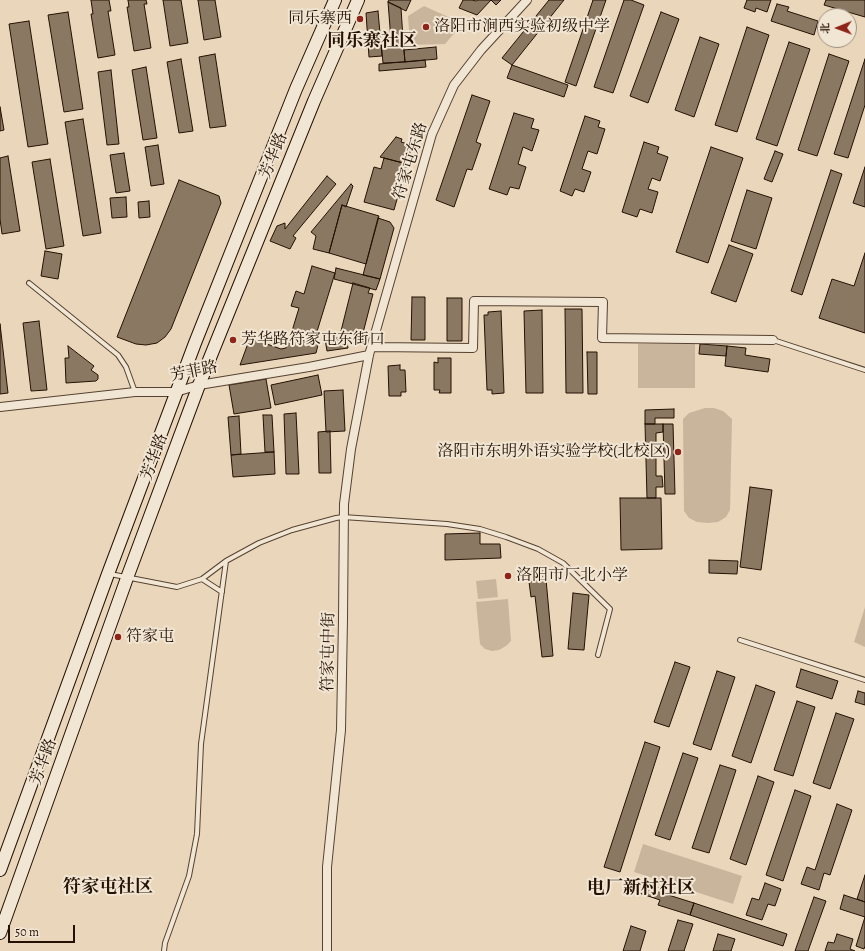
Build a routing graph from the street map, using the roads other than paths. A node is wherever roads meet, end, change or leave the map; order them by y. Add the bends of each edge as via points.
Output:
1 (335, 0) edge
2 (358, 0) edge
3 (528, 0) edge
4 (29, 283) dead end
5 (773, 340) joint
6 (370, 351) junction
7 (865, 370) edge
8 (199, 385) junction
9 (135, 392) junction
10 (176, 392) junction
11 (0, 407) edge
12 (343, 517) junction
13 (226, 561) junction
14 (108, 574) junction
15 (127, 578) junction
16 (202, 579) junction
17 (222, 592) junction
18 (740, 640) dead end
19 (598, 655) dead end
20 (865, 680) edge
21 (0, 870) edge
22 (0, 933) edge
23 (164, 951) edge
24 (327, 951) edge

1 - 10 main road, 芳华路 via 296,89
2 - 8 main road, 芳华路 via 314,101
3 - 6 street, 符家屯东路 via 481,50 454,85 432,134
4 - 9 lane via 118,355
5 - 6 street, 芳菲路 via 602,338 603,302 474,301 473,348
5 - 7 lane
6 - 8 street, 芳菲路 via 309,367
6 - 12 street, 符家屯中街 via 351,449
8 - 10 street, 芳菲路
8 - 15 main road, 芳华路
9 - 10 street, 芳菲路
9 - 11 street, 芳菲路
10 - 14 main road, 芳华路
12 - 13 lane via 292,530 259,543
12 - 19 lane via 447,524 506,537 538,549 563,563 610,609
12 - 24 street, 符家屯中街 via 341,730 327,867
13 - 16 lane
13 - 17 lane
14 - 15 lane
14 - 21 main road, 芳华路
15 - 16 lane via 177,587
15 - 22 main road, 芳华路
16 - 17 lane
17 - 23 lane via 200,744 197,834 189,876
18 - 20 lane

